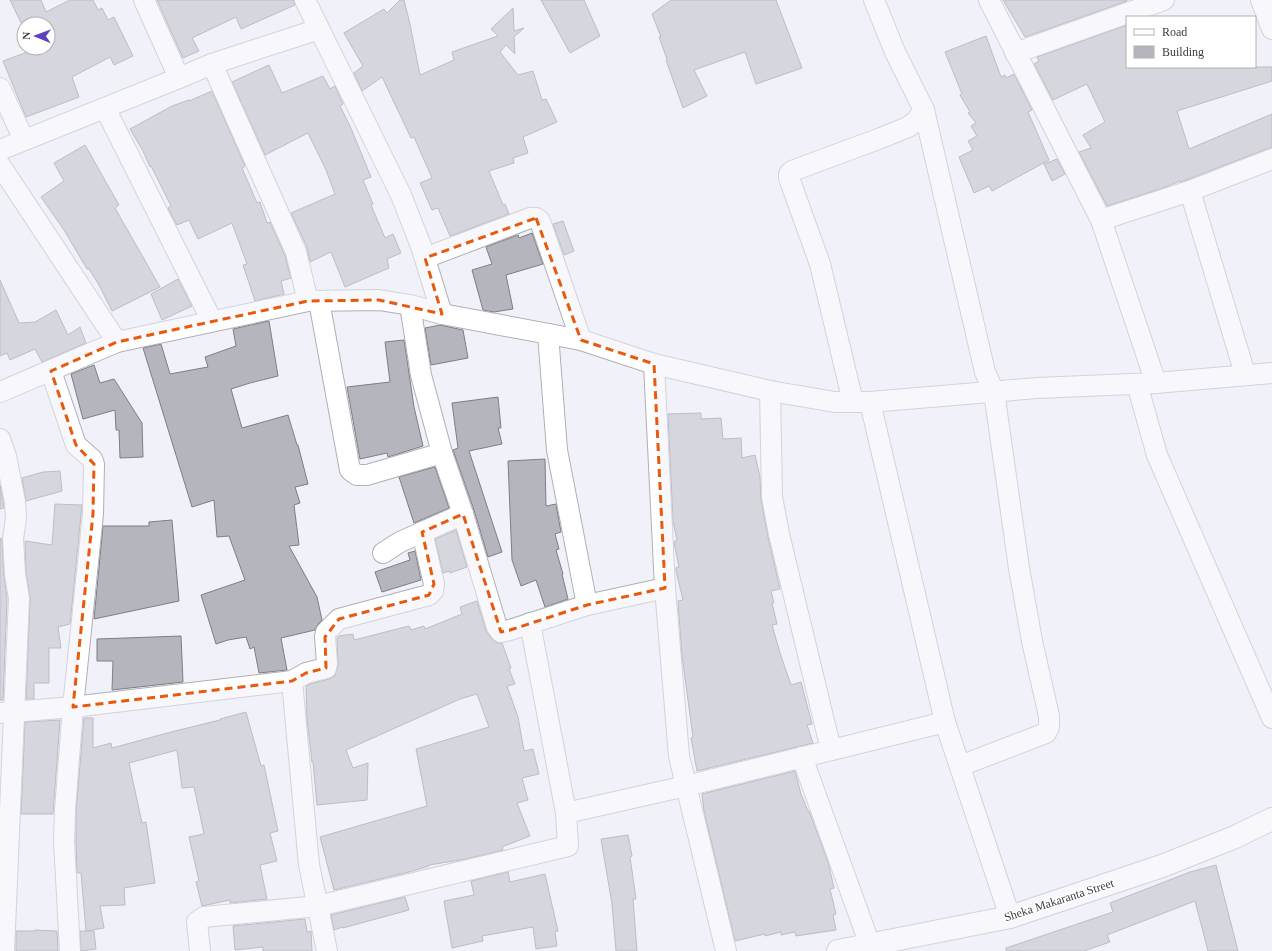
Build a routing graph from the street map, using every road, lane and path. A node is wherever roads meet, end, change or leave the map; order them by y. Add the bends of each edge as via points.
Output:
1 (144, 0) edge
2 (305, 0) edge
3 (874, 0) edge
4 (989, 0) edge
5 (1164, 0) edge
6 (1261, 0) edge
7 (319, 29) junction
8 (1272, 29) edge
9 (1015, 53) junction
10 (212, 64) junction
11 (179, 78) junction
12 (0, 88) edge
13 (105, 108) junction
14 (924, 110) junction
15 (24, 140) junction
16 (0, 150) edge
17 (1272, 159) edge
18 (0, 165) edge
19 (1190, 191) junction
20 (1102, 220) junction
21 (425, 258) junction
22 (313, 301) junction
23 (410, 305) junction
24 (442, 314) junction
25 (212, 321) junction
26 (548, 334) junction
27 (581, 340) junction
28 (117, 342) junction
29 (654, 364) junction
30 (51, 371) junction
31 (1272, 373) edge
32 (1245, 374) junction
33 (1147, 383) junction
34 (770, 391) junction
35 (0, 392) edge
36 (994, 392) junction
37 (861, 402) junction
38 (0, 438) edge
39 (442, 453) junction
40 (463, 514) junction
41 (422, 532) junction
42 (6, 539) edge
43 (383, 553) dead end
44 (665, 588) junction
45 (587, 605) junction
46 (530, 623) junction
47 (292, 681) junction
48 (73, 707) junction
49 (7, 712) edge
50 (1272, 718) edge
51 (945, 722) junction
52 (831, 750) junction
53 (802, 757) junction
54 (960, 766) junction
55 (686, 786) junction
56 (566, 813) junction
57 (1272, 819) edge
58 (318, 906) junction
59 (1010, 917) junction
60 (870, 945) junction
61 (4, 951) edge
62 (70, 951) edge
63 (200, 951) edge
64 (327, 951) edge
65 (726, 951) edge
66 (838, 951) edge

1 - 11 street
2 - 7 street
3 - 14 street via 895,52
4 - 9 street
5 - 9 street
6 - 8 street
7 - 10 street
7 - 21 street via 400,195
9 - 20 street
10 - 11 street
10 - 22 street via 296,252
11 - 13 street
12 - 15 street
13 - 15 street
13 - 25 street
14 - 36 street via 985,372
14 - 37 street via 908,127 789,174 820,264
15 - 16 street
17 - 19 street
18 - 28 street
19 - 20 street
19 - 32 street
20 - 33 street
21 - 24 street
21 - 27 street via 530,218 536,218 540,221
22 - 23 street via 379,300
22 - 25 street
22 - 39 street via 350,470 357,475 367,475
23 - 24 street
23 - 39 street via 421,375
24 - 26 street
25 - 28 street
26 - 27 street
26 - 45 street via 557,450
27 - 29 street
28 - 30 street
29 - 34 street
29 - 44 street
30 - 35 street
30 - 48 street via 76,445 94,464 93,514
31 - 32 street
32 - 33 street
33 - 36 street
33 - 50 street via 1157,455
34 - 37 street via 835,402
34 - 52 street via 772,497
36 - 37 street
36 - 54 street via 1019,568 1049,716 1049,727 1046,733
37 - 51 street
38 - 42 street via 6,456 16,518
39 - 40 street
40 - 41 street
40 - 46 street via 497,627 501,632
41 - 43 street
41 - 47 street via 434,584 433,591 429,595 339,619 324,637 326,668 306,672
42 - 49 street via 19,598
44 - 45 street
44 - 55 street via 679,756
45 - 46 street
46 - 56 street
47 - 48 street
47 - 58 street via 309,865
48 - 49 street
48 - 62 street via 64,841
49 - 61 street
51 - 52 street
51 - 54 street
52 - 53 street
53 - 55 street
53 - 60 street
54 - 59 street
55 - 56 street
55 - 65 street
56 - 58 street via 568,846
57 - 59 street, Sheka Makaranta Street via 1235,837 1162,866
58 - 63 street via 204,917 197,922
58 - 64 street
59 - 60 street, Sheka Makaranta Street
60 - 66 street, Sheka Makaranta Street

